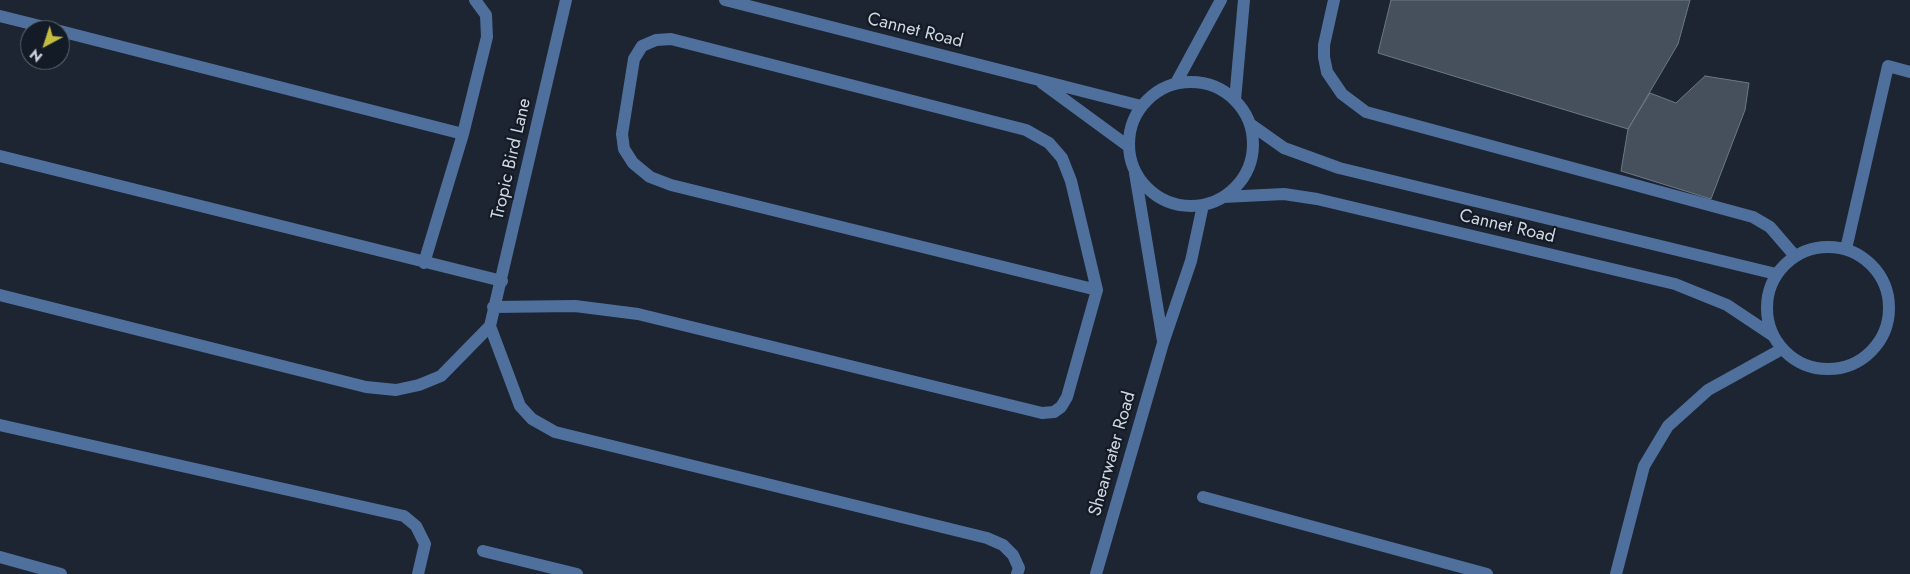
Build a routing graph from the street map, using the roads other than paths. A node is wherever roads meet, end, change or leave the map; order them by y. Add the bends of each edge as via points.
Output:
1 (475, 0) edge
2 (566, 0) edge
3 (725, 0) edge
4 (1221, 0) edge
5 (1244, 0) edge
6 (1334, 0) edge
7 (0, 16) edge
8 (20, 21) edge
9 (70, 34) edge
10 (1910, 72) edge
11 (1038, 80) junction
12 (1176, 83) junction
13 (1235, 100) junction
14 (1141, 106) junction
15 (1250, 124) junction
16 (463, 134) junction
17 (1128, 146) junction
18 (0, 156) edge
19 (1134, 170) junction
20 (1222, 198) junction
21 (1203, 205) junction
22 (1846, 249) junction
23 (1795, 256) junction
24 (424, 262) junction
25 (1776, 274) junction
26 (502, 281) junction
27 (1097, 290) junction
28 (0, 295) edge
29 (493, 307) junction
30 (490, 326) junction
31 (1772, 335) junction
32 (1163, 343) junction
33 (1782, 349) junction
34 (0, 425) edge
35 (1203, 497) dead end
36 (483, 551) dead end
37 (0, 557) edge
38 (61, 574) edge
39 (418, 574) edge
40 (577, 574) edge
41 (1017, 574) edge
42 (1096, 574) edge
43 (1487, 574) edge
44 (1616, 574) edge

1 - 16 street via 486,15 487,37
2 - 26 street, Tropic Bird Lane
3 - 11 street, Cannet Road
4 - 12 street
5 - 13 street
6 - 23 street via 1324,45 1327,72 1342,94 1366,112 1753,217 1770,228
7 - 8 street
9 - 16 street
10 - 22 street via 1888,66
11 - 14 street, Cannet Road
11 - 17 street, Cannet Road
12 - 13 street via 1208,84
12 - 14 street via 1150,96
13 - 15 street
14 - 17 street
15 - 20 street via 1253,145 1249,166 1239,184
15 - 25 street, Cannet Road via 1284,148 1339,168
16 - 24 street
17 - 19 street
18 - 24 street
19 - 21 street via 1146,187 1163,199 1182,206
19 - 32 street, Shearwater Road
20 - 21 street
20 - 31 street, Cannet Road via 1284,194 1317,199 1675,284 1727,305
21 - 32 street, Shearwater Road via 1191,261
22 - 23 street via 1819,247
22 - 33 street via 1862,256 1875,268 1889,299 1887,325 1875,348 1854,364 1829,370 1812,368
23 - 25 street
24 - 26 street
25 - 31 street via 1766,304
26 - 29 street, Tropic Bird Lane
27 - 27 street via 1071,181 1062,158 1048,143 1026,130 671,39 656,40 642,46 634,59 622,134 624,149 633,163 650,176 672,185
27 - 29 street via 1067,397 1054,412 1042,413 638,314 575,306
28 - 30 street via 366,387 396,390 441,376
29 - 30 street, Tropic Bird Lane
30 - 41 street via 520,406 532,419 555,432 987,538 1003,545 1013,555 1019,568
31 - 33 street
32 - 42 street, Shearwater Road
33 - 44 street via 1708,390 1668,426 1644,466
34 - 39 street via 404,516 416,526 425,544
35 - 43 street
36 - 40 street
37 - 38 street

